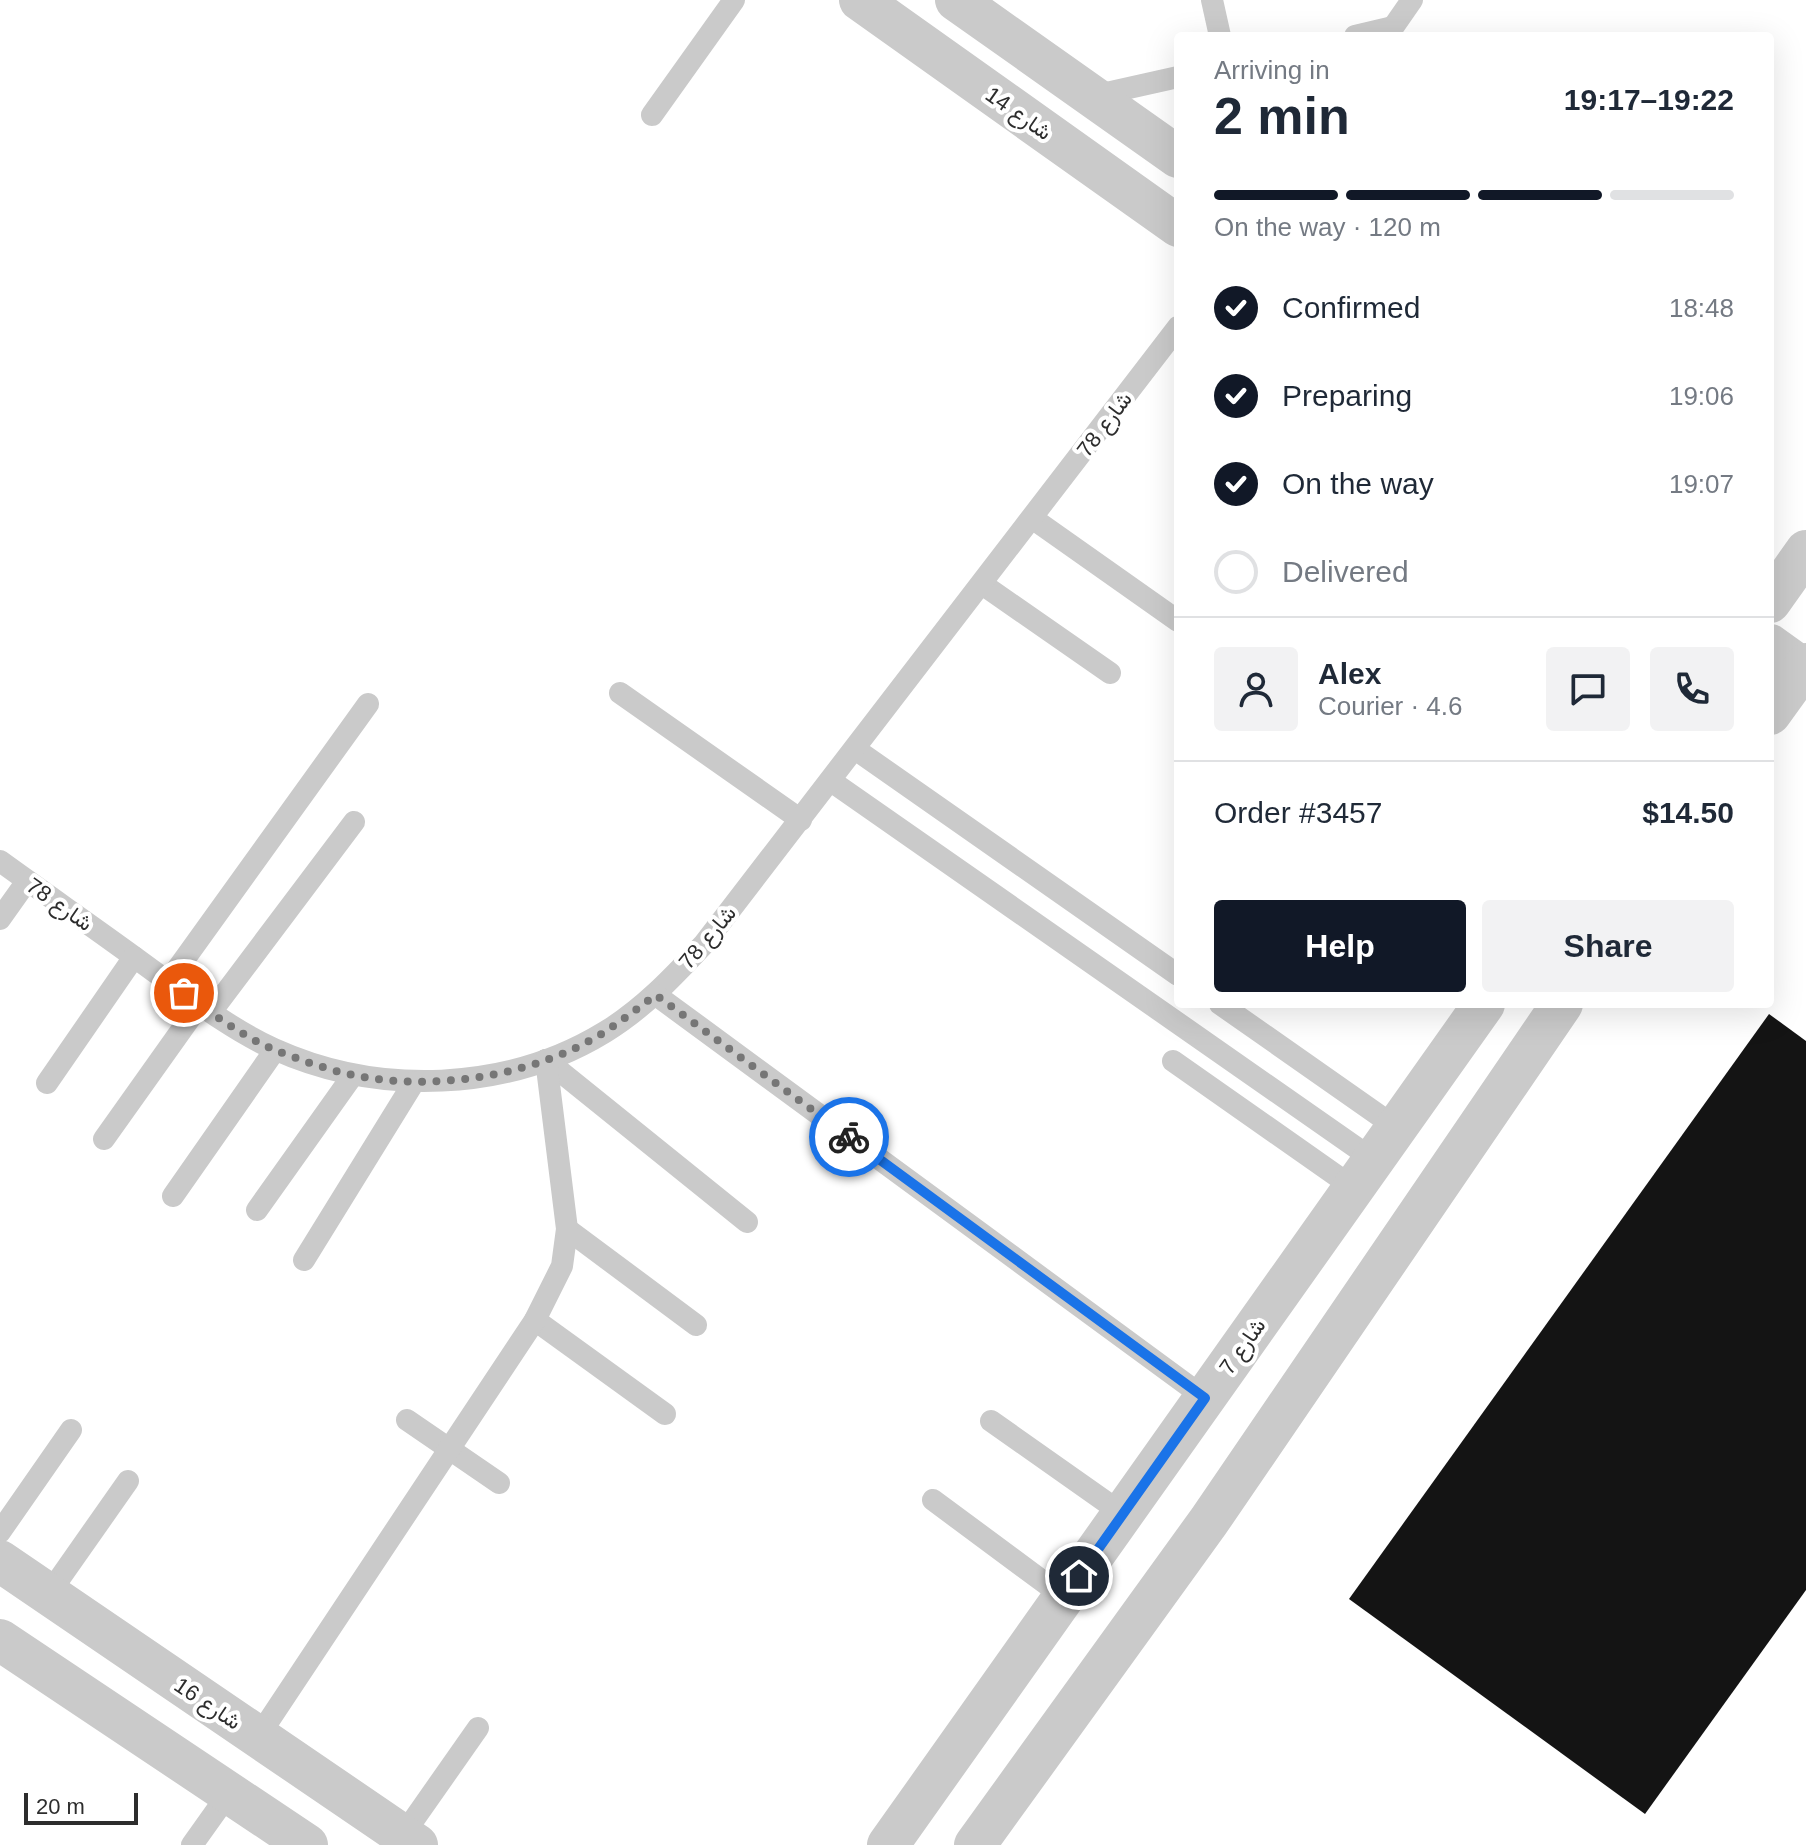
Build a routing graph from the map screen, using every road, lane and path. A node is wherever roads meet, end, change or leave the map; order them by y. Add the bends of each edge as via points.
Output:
1 (734, 0) edge
2 (860, 0) edge
3 (956, 0) edge
4 (1212, 0) edge
5 (1412, 0) edge
6 (1219, 32) edge
7 (1390, 32) edge
8 (1174, 78) edge
9 (1092, 96) junction
10 (652, 115) dead end
11 (1174, 154) edge
12 (1174, 223) edge
13 (1174, 332) edge
14 (1032, 518) junction
15 (1806, 551) edge
16 (982, 584) junction
17 (1782, 591) edge
18 (1174, 618) edge
19 (1796, 662) edge
20 (1110, 673) dead end
21 (620, 693) dead end
22 (368, 704) dead end
23 (1774, 706) edge
24 (855, 749) junction
25 (831, 781) junction
26 (801, 820) junction
27 (354, 822) dead end
28 (0, 861) edge
29 (27, 881) junction
30 (0, 919) edge
31 (134, 957) junction
32 (1174, 972) edge
33 (168, 982) junction
34 (656, 995) junction
35 (205, 1008) junction
36 (1224, 1008) edge
37 (1481, 1008) edge
38 (1559, 1008) edge
39 (275, 1050) junction
40 (546, 1060) junction
41 (1173, 1061) dead end
42 (353, 1075) junction
43 (414, 1082) junction
44 (47, 1083) dead end
45 (104, 1139) dead end
46 (1375, 1158) junction
47 (173, 1196) dead end
48 (257, 1210) dead end
49 (747, 1222) dead end
50 (567, 1229) junction
51 (304, 1260) dead end
52 (535, 1320) junction
53 (696, 1325) dead end
54 (1205, 1398) junction
55 (665, 1414) dead end
56 (407, 1420) dead end
57 (991, 1421) dead end
58 (71, 1430) dead end
59 (448, 1448) junction
60 (128, 1481) dead end
61 (499, 1483) dead end
62 (933, 1500) dead end
63 (1123, 1514) junction
64 (0, 1532) edge
65 (0, 1561) edge
66 (48, 1595) junction
67 (1064, 1597) junction
68 (0, 1640) edge
69 (478, 1728) dead end
70 (258, 1737) junction
71 (229, 1793) junction
72 (410, 1840) edge
73 (192, 1845) edge
74 (307, 1845) edge
75 (888, 1845) edge
76 (975, 1845) edge

1 - 10 lane
2 - 12 street, شارع 14
3 - 9 street
4 - 6 lane
5 - 7 lane
8 - 9 lane
9 - 11 street
13 - 14 lane, شارع 78
14 - 16 lane, شارع 78
14 - 18 lane
15 - 17 street
16 - 20 lane
16 - 24 lane, شارع 78
19 - 23 street
21 - 26 lane
22 - 33 lane
24 - 25 lane, شارع 78
24 - 32 lane
25 - 26 lane, شارع 78
25 - 46 lane
26 - 34 lane, شارع 78 via 704,944
27 - 35 lane
28 - 29 lane, شارع 78
29 - 30 lane
29 - 31 lane, شارع 78
31 - 33 lane, شارع 78
31 - 44 lane
33 - 35 lane, شارع 78
34 - 40 lane, شارع 78 via 604,1033
34 - 54 lane
35 - 39 lane, شارع 78
35 - 45 lane
36 - 46 lane
37 - 46 street, شارع 7
38 - 76 street via 1209,1521
39 - 42 lane, شارع 78
39 - 47 lane
40 - 43 lane, شارع 78 via 482,1078
40 - 49 lane
40 - 50 lane
41 - 46 lane
42 - 43 lane, شارع 78
42 - 48 lane
43 - 51 lane
46 - 54 street, شارع 7
50 - 52 lane via 562,1266
50 - 53 lane
52 - 55 lane
52 - 59 lane
54 - 63 street, شارع 7
56 - 59 lane
57 - 63 lane
58 - 64 lane
59 - 61 lane
59 - 70 lane
60 - 66 lane
62 - 67 lane
63 - 67 street, شارع 7
65 - 66 street, شارع 16
66 - 70 street, شارع 16
67 - 75 street, شارع 7
68 - 71 street
69 - 72 lane
70 - 72 street, شارع 16
71 - 73 lane
71 - 74 street

